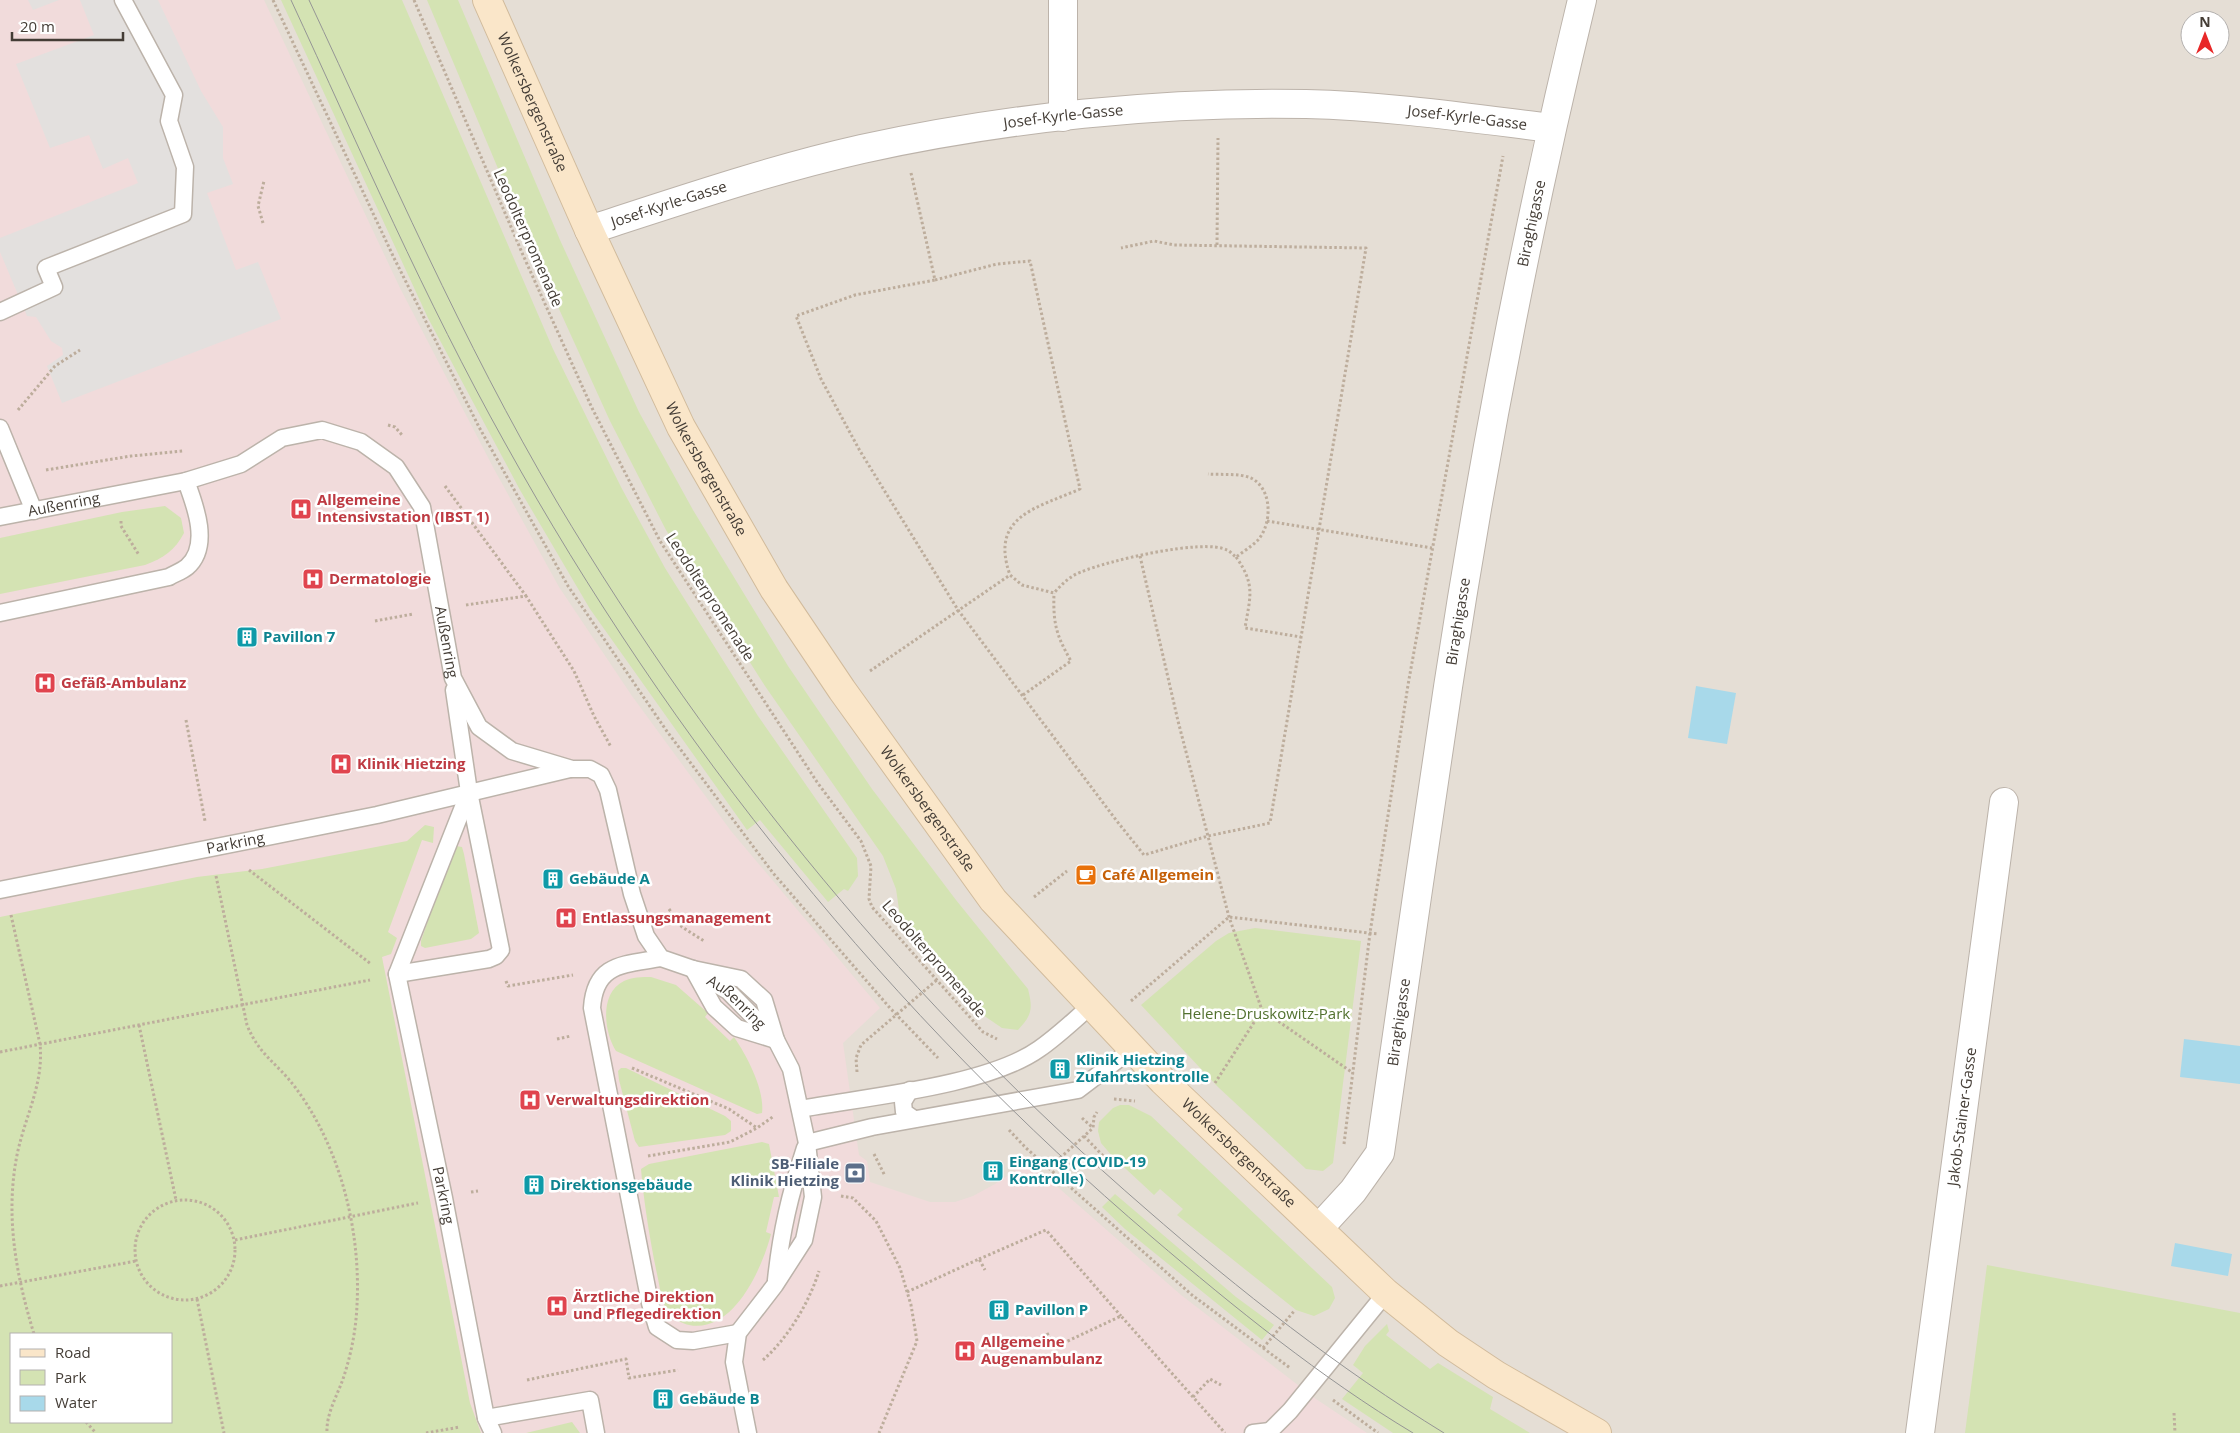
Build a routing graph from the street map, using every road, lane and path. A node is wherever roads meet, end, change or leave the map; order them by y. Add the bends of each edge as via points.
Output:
1 (123, 0) edge
2 (273, 0) edge
3 (414, 0) edge
4 (488, 0) edge
5 (1063, 0) edge
6 (1582, 0) edge
7 (1216, 106) junction
8 (1063, 117) junction
9 (1551, 128) junction
10 (1208, 138) dead end
11 (1218, 138) junction
12 (1227, 138) dead end
13 (1493, 153) dead end
14 (1545, 160) junction
15 (920, 169) dead end
16 (264, 181) dead end
17 (263, 223) dead end
18 (589, 230) junction
19 (1217, 245) junction
20 (1121, 248) dead end
21 (935, 280) junction
22 (0, 312) edge
23 (80, 350) dead end
24 (16, 412) dead end
25 (0, 428) edge
26 (117, 458) dead end
27 (1208, 474) dead end
28 (186, 480) junction
29 (119, 493) junction
30 (34, 511) junction
31 (0, 517) edge
32 (1268, 521) junction
33 (1319, 530) junction
34 (1432, 548) dead end
35 (1140, 556) junction
36 (1236, 557) junction
37 (1010, 575) junction
38 (157, 579) junction
39 (1054, 593) junction
40 (958, 610) junction
41 (0, 613) edge
42 (1301, 637) junction
43 (453, 678) junction
44 (842, 690) junction
45 (1023, 695) junction
46 (572, 769) junction
47 (469, 792) junction
48 (2004, 802) dead end
49 (1208, 836) junction
50 (219, 846) junction
51 (1067, 871) dead end
52 (3, 889) edge
53 (1040, 905) dead end
54 (1229, 917) junction
55 (1412, 938) junction
56 (499, 954) junction
57 (660, 958) junction
58 (392, 975) junction
59 (938, 979) junction
60 (597, 981) junction
61 (1129, 1003) dead end
62 (243, 1005) junction
63 (1092, 1005) junction
64 (1262, 1010) junction
65 (895, 1014) junction
66 (139, 1025) junction
67 (1002, 1042) dead end
68 (40, 1044) junction
69 (1132, 1049) junction
70 (0, 1052) edge
71 (602, 1055) junction
72 (1353, 1073) dead end
73 (857, 1076) dead end
74 (959, 1080) junction
75 (1211, 1089) dead end
76 (910, 1090) junction
77 (985, 1106) junction
78 (800, 1109) junction
79 (914, 1119) junction
80 (757, 1128) dead end
81 (807, 1143) junction
82 (873, 1152) dead end
83 (1108, 1161) dead end
84 (1049, 1168) junction
85 (885, 1176) dead end
86 (478, 1191) dead end
87 (835, 1194) dead end
88 (444, 1198) junction
89 (176, 1200) junction
90 (350, 1216) junction
91 (1319, 1228) junction
92 (235, 1240) junction
93 (979, 1259) junction
94 (136, 1261) junction
95 (984, 1270) dead end
96 (20, 1282) junction
97 (775, 1285) junction
98 (0, 1286) edge
99 (907, 1292) junction
100 (1386, 1293) junction
101 (197, 1299) junction
102 (1295, 1310) dead end
103 (1121, 1316) junction
104 (34, 1333) edge
105 (738, 1333) junction
106 (1047, 1333) dead end
107 (1263, 1348) junction
108 (1312, 1384) junction
109 (1220, 1385) dead end
110 (1193, 1397) junction
111 (2174, 1413) dead end
112 (87, 1423) edge
113 (490, 1425) edge
114 (1271, 1432) edge
115 (96, 1433) edge
116 (224, 1433) edge
117 (327, 1433) edge
118 (426, 1433) edge
119 (596, 1433) edge
120 (748, 1433) edge
121 (879, 1433) edge
122 (1225, 1433) edge
123 (1253, 1433) edge
124 (1378, 1433) edge
125 (1597, 1433) edge
126 (1920, 1433) edge
127 (2175, 1433) edge

1 - 22 lane via 174,96 170,121 185,167 183,214 46,268 54,287
2 - 65 path via 394,258 478,426 568,586 666,730 773,873
3 - 59 path, Leodolterpromenade via 592,408 660,541 817,782 861,841 871,866 869,899 872,907
4 - 18 street, Wolkersbergenstraße
5 - 8 street
6 - 9 street, Biraghigasse
7 - 8 street, Josef-Kyrle-Gasse
7 - 9 street, Josef-Kyrle-Gasse via 1307,104
7 - 11 path
8 - 18 street, Josef-Kyrle-Gasse via 968,129 861,150 738,181
9 - 14 street, Biraghigasse
10 - 11 path
11 - 12 path
11 - 19 path
13 - 14 path
14 - 55 street, Biraghigasse via 1486,458 1448,686
15 - 21 path via 910,171
16 - 17 path via 258,206
18 - 44 street, Wolkersbergenstraße via 681,426 774,589
19 - 20 path via 1174,245 1154,241
19 - 33 path via 1366,248
21 - 37 path via 997,264 1030,261 1080,489 1025,514 1010,526 1004,543 1004,559
21 - 40 path via 855,296 796,316 821,379 860,451
23 - 24 path via 55,366
25 - 30 lane
26 - 29 path
27 - 32 path via 1252,479 1267,498
28 - 29 lane, Außenring
28 - 38 lane via 198,514 197,550 187,567 169,577
28 - 43 lane, Außenring via 240,464 282,438 322,430 361,442 396,468 422,507
29 - 30 lane, Außenring
29 - 38 path via 121,526
30 - 31 lane, Außenring
32 - 33 path
32 - 36 path via 1258,540
33 - 34 path
33 - 42 path
35 - 36 path via 1191,547 1213,547 1227,550
35 - 39 path via 1081,572 1066,580
35 - 49 path
36 - 42 path via 1250,584 1245,628
37 - 39 path via 1022,585
37 - 40 path
38 - 41 lane
39 - 45 path via 1054,626 1058,640 1071,661
40 - 44 path
40 - 45 path
42 - 49 path via 1270,823
43 - 46 lane, Außenring via 478,727 512,751
43 - 47 lane
44 - 63 street, Wolkersbergenstraße via 993,900
45 - 49 path via 1144,855
46 - 47 lane, Parkring
46 - 57 lane, Außenring via 590,769 601,775 608,790 632,894 646,936
47 - 50 lane, Parkring via 377,815
47 - 56 lane via 501,950
47 - 58 lane
48 - 126 street, Jakob-Stainer-Gasse
49 - 54 path
50 - 52 lane, Parkring
50 - 58 path
51 - 53 path via 1034,898
52 - 68 path
54 - 55 path
54 - 61 path
54 - 64 path
55 - 91 street, Biraghigasse via 1380,1153 1353,1191
56 - 58 lane via 489,959
56 - 60 path via 508,986 574,975
57 - 60 lane via 621,966
57 - 78 lane, Außenring via 693,969 728,991 776,1040 791,1069
58 - 62 path
58 - 88 lane, Parkring
59 - 65 path
59 - 67 path, Leodolterpromenade via 983,1032
60 - 71 lane via 592,1008
62 - 66 path
62 - 90 path via 255,1043 295,1087 321,1130 338,1169
63 - 69 street, Wolkersbergenstraße
63 - 74 lane via 1038,1050 996,1070
64 - 72 path
64 - 75 path
65 - 73 path via 861,1045 856,1058
65 - 74 path
66 - 68 path
66 - 89 path
68 - 70 path
68 - 96 path via 42,1064 39,1082 27,1113 17,1156 11,1208
69 - 77 lane via 1078,1090
69 - 91 street, Wolkersbergenstraße
71 - 80 path via 729,1109
71 - 105 lane via 657,1327 677,1340 693,1341
74 - 76 lane
76 - 78 lane
76 - 79 lane via 903,1102 904,1112
77 - 79 lane
77 - 84 path via 1024,1150
78 - 81 lane, Außenring
79 - 81 lane
81 - 97 lane via 781,1233
81 - 97 lane, Außenring via 813,1197 804,1240
82 - 85 path
83 - 84 path via 1084,1136
84 - 107 path via 1192,1295
86 - 88 path
87 - 99 path via 853,1198 876,1222 900,1268
88 - 90 path
88 - 113 lane, Parkring
89 - 92 path via 196,1200 214,1208 228,1222
89 - 94 path via 157,1207 143,1222 135,1241
90 - 92 path
90 - 117 path via 357,1305 352,1346
91 - 100 street, Wolkersbergenstraße
92 - 101 path via 235,1259 228,1277 215,1291
93 - 95 path
93 - 99 path
93 - 103 path via 1046,1230
94 - 96 path
94 - 101 path via 144,1279 158,1293 177,1300
96 - 98 path
96 - 104 path
97 - 105 lane, Außenring
99 - 121 path via 917,1341
100 - 108 lane
100 - 125 street, Wolkersbergenstraße via 1488,1370
101 - 116 path
102 - 107 path
103 - 106 path via 1055,1347
103 - 110 path
105 - 120 lane, Außenring via 734,1362
107 - 108 path
108 - 114 lane
108 - 124 path
109 - 110 path via 1210,1379
110 - 122 path
111 - 127 path
112 - 115 path
113 - 118 path via 478,1423
113 - 119 lane via 590,1400
114 - 123 lane

